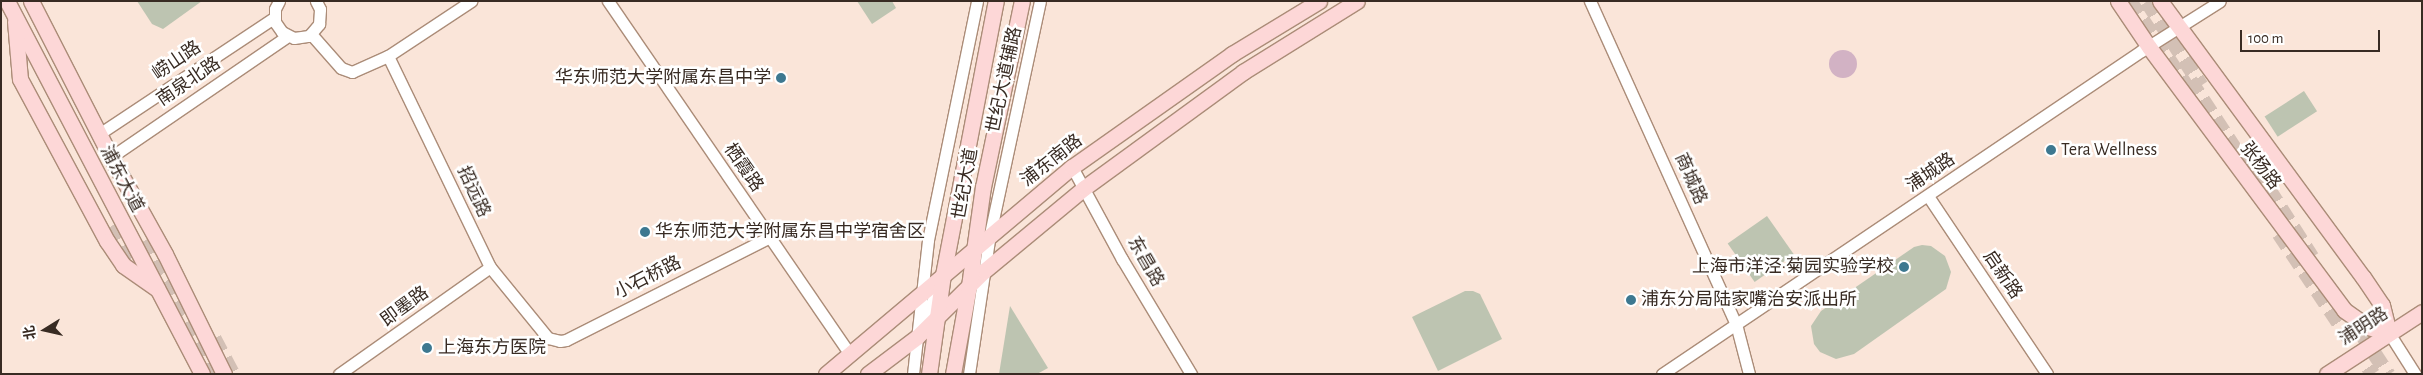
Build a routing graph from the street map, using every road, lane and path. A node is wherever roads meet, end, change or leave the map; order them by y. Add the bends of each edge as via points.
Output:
1 (6, 1) edge
2 (32, 1) edge
3 (279, 1) edge
4 (316, 1) edge
5 (471, 1) edge
6 (608, 1) edge
7 (977, 1) edge
8 (996, 1) edge
9 (1022, 1) edge
10 (1040, 1) edge
11 (1319, 1) edge
12 (1357, 1) edge
13 (1590, 1) edge
14 (2118, 1) edge
15 (2160, 1) edge
16 (2220, 1) edge
17 (274, 17) junction
18 (15, 18) junction
19 (2178, 28) junction
20 (312, 34) junction
21 (288, 36) junction
22 (2149, 47) junction
23 (388, 56) junction
24 (99, 134) junction
25 (111, 157) junction
26 (1072, 167) junction
27 (1084, 188) junction
28 (1928, 196) junction
29 (109, 227) tunnel mouth
30 (990, 234) junction
31 (770, 237) junction
32 (974, 248) junction
33 (490, 267) junction
34 (984, 271) junction
35 (943, 275) junction
36 (969, 286) junction
37 (158, 290) junction
38 (922, 294) junction
39 (2422, 312) edge
40 (937, 317) junction
41 (1736, 324) junction
42 (543, 333) joint
43 (2389, 334) junction
44 (917, 337) junction
45 (850, 354) junction
46 (202, 374) edge
47 (224, 374) edge
48 (338, 374) edge
49 (826, 374) edge
50 (868, 374) edge
51 (912, 374) edge
52 (929, 374) edge
53 (953, 374) edge
54 (969, 374) edge
55 (1191, 374) edge
56 (1662, 374) edge
57 (1749, 374) edge
58 (2047, 374) edge
59 (2326, 374) edge
60 (2415, 374) edge

1 - 18 main road, 浦东大道
2 - 24 main road, 浦东大道
3 - 17 street
4 - 20 street via 321,17
5 - 23 street
6 - 31 street, 栖霞路
7 - 38 street via 928,240
8 - 35 main road, 世纪大道
9 - 32 main road, 世纪大道 via 983,187
10 - 30 street, 世纪大道辅路
11 - 26 main road, 浦东南路 via 1232,54
12 - 27 main road via 1243,72
13 - 41 street, 商城路
14 - 22 main road, 张杨路
15 - 19 main road, 张杨路
16 - 19 street, 浦城路
17 - 21 street via 278,28
17 - 24 street, 崂山路
18 - 29 main road via 28,75
18 - 37 main road, 浦东大道
18 - 37 main road via 20,79 107,241 123,265
19 - 22 street, 浦城路
19 - 43 main road, 张杨路 via 2363,277 2382,305
20 - 21 street via 302,38
20 - 23 street via 346,71 365,68
21 - 25 street, 南泉北路
22 - 28 street, 浦城路
22 - 43 main road, 张杨路 via 2344,310 2368,327
23 - 33 street, 招远路
24 - 25 main road, 浦东大道
25 - 47 main road, 浦东大道 via 165,254
26 - 27 street, 东昌路
26 - 30 main road, 浦东南路
27 - 34 main road
27 - 55 street, 东昌路
28 - 41 street, 浦城路
28 - 58 street, 启新路
30 - 32 main road, 浦东南路
30 - 34 street, 世纪大道辅路
31 - 42 street, 小石桥路 via 566,340 555,340
31 - 45 street, 栖霞路
32 - 35 main road, 浦东南路
32 - 36 main road, 世纪大道
33 - 42 street, 招远路
33 - 48 street, 即墨路
34 - 36 main road
34 - 54 street, 世纪大道辅路
35 - 38 main road, 浦东南路
35 - 40 main road, 世纪大道
35 - 44 street
36 - 40 main road
36 - 53 main road, 世纪大道
37 - 46 main road, 浦东大道
38 - 44 street
38 - 45 main road, 浦东南路
39 - 43 main road, 浦明路
40 - 44 main road
40 - 52 main road, 世纪大道
41 - 56 street, 浦城路
41 - 57 street, 商城路
43 - 59 main road, 浦明路
43 - 60 street, 张杨路
44 - 50 main road
44 - 51 street
45 - 49 main road, 浦东南路

